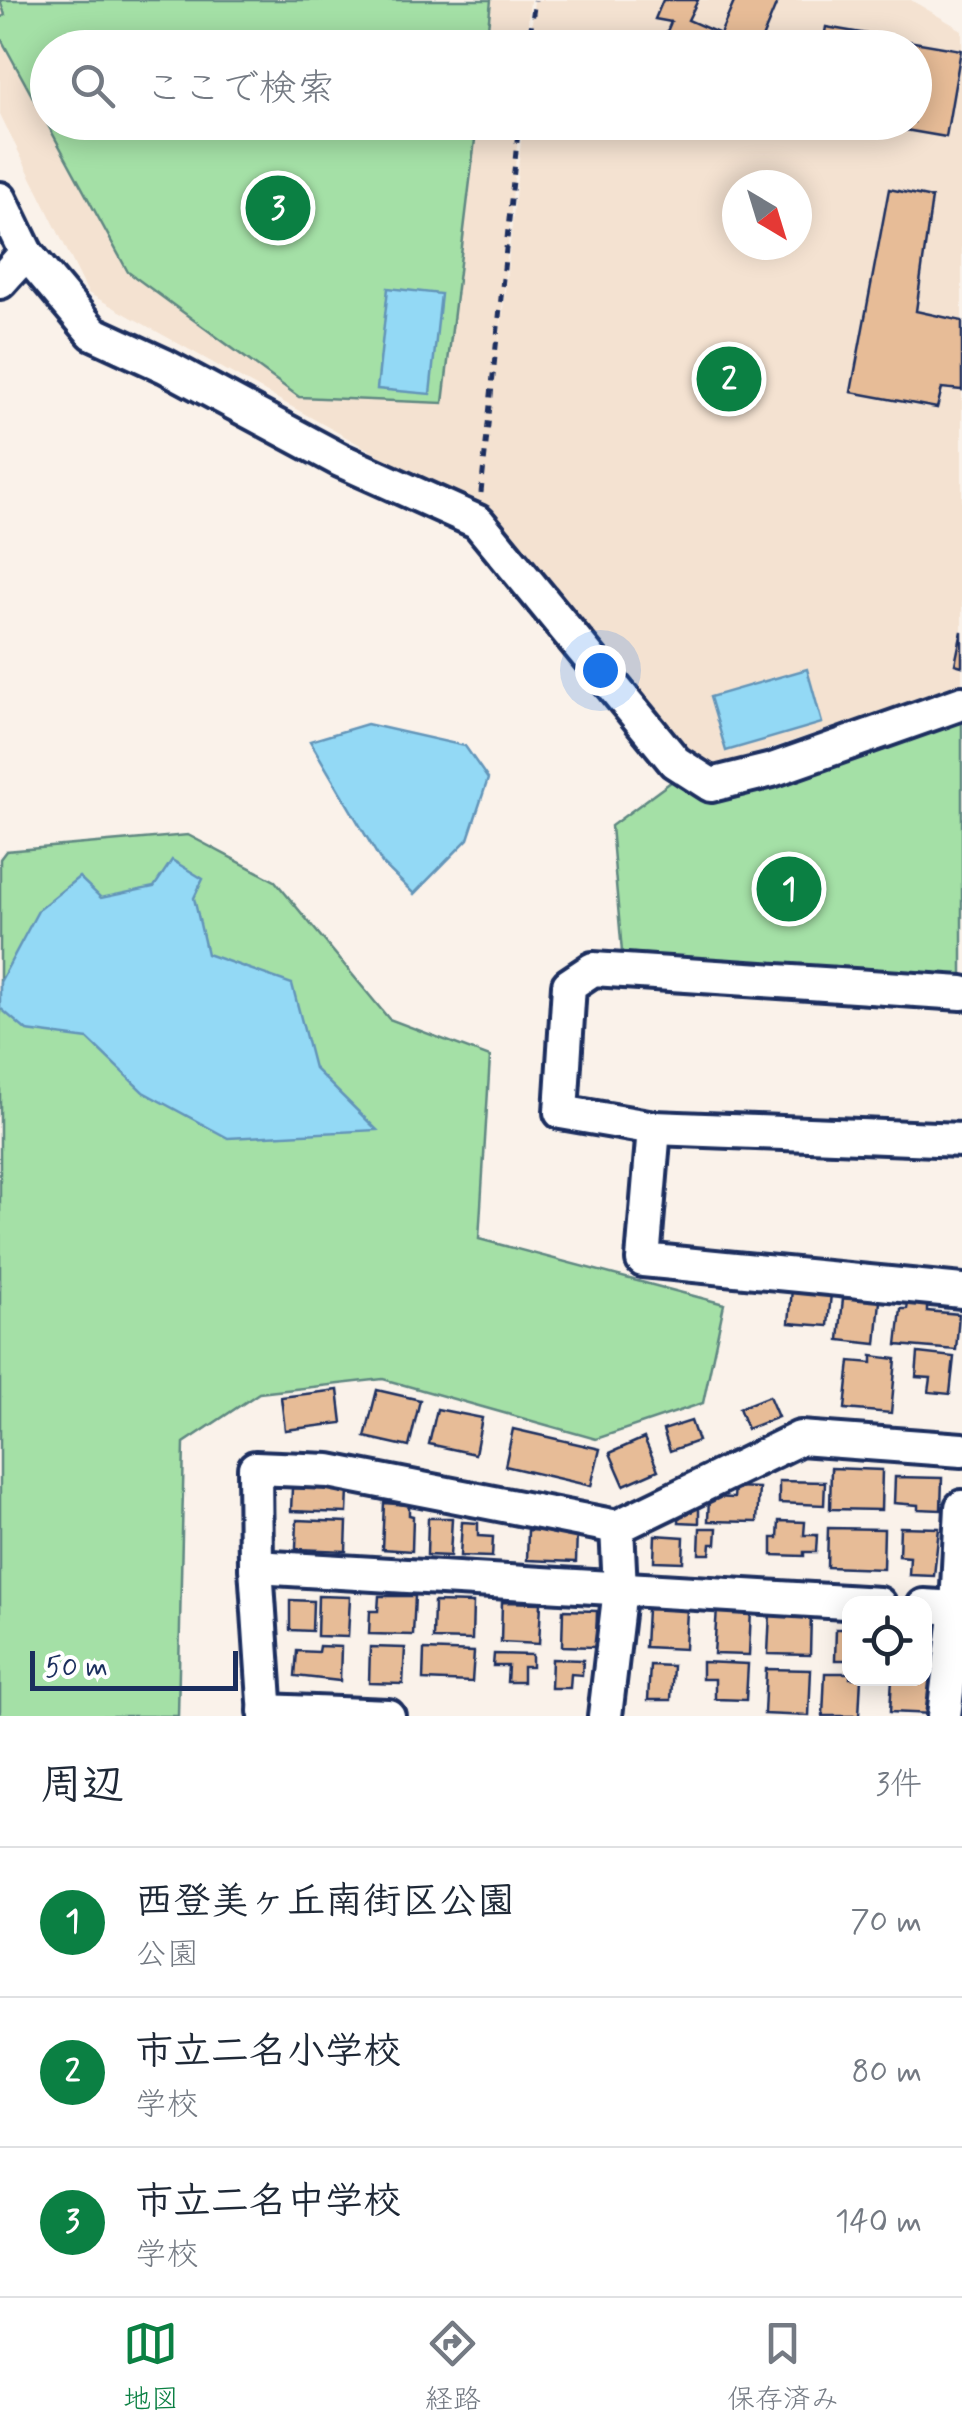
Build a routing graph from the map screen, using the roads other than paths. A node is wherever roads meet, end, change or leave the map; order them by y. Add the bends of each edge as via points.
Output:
1 (0, 199) edge
2 (26, 253) junction
3 (0, 282) edge
4 (962, 703) edge
5 (962, 992) edge
6 (654, 1128) junction
7 (962, 1140) edge
8 (962, 1291) edge
9 (962, 1450) edge
10 (962, 1507) edge
11 (618, 1527) junction
12 (256, 1567) junction
13 (620, 1589) junction
14 (842, 1602) edge
15 (941, 1607) edge
16 (266, 1713) edge
17 (388, 1716) edge
18 (605, 1716) edge
19 (944, 1716) edge

1 - 2 street
2 - 3 street
2 - 4 street via 93,333 340,460 478,522 675,762 711,785
5 - 6 street via 592,969 569,985 561,1112
6 - 7 street
6 - 8 street via 643,1260
9 - 11 street via 800,1438
10 - 15 street
11 - 12 street via 329,1470 254,1468
11 - 13 street
12 - 13 street
12 - 16 street
13 - 14 street
13 - 18 street
15 - 19 street
16 - 17 street

